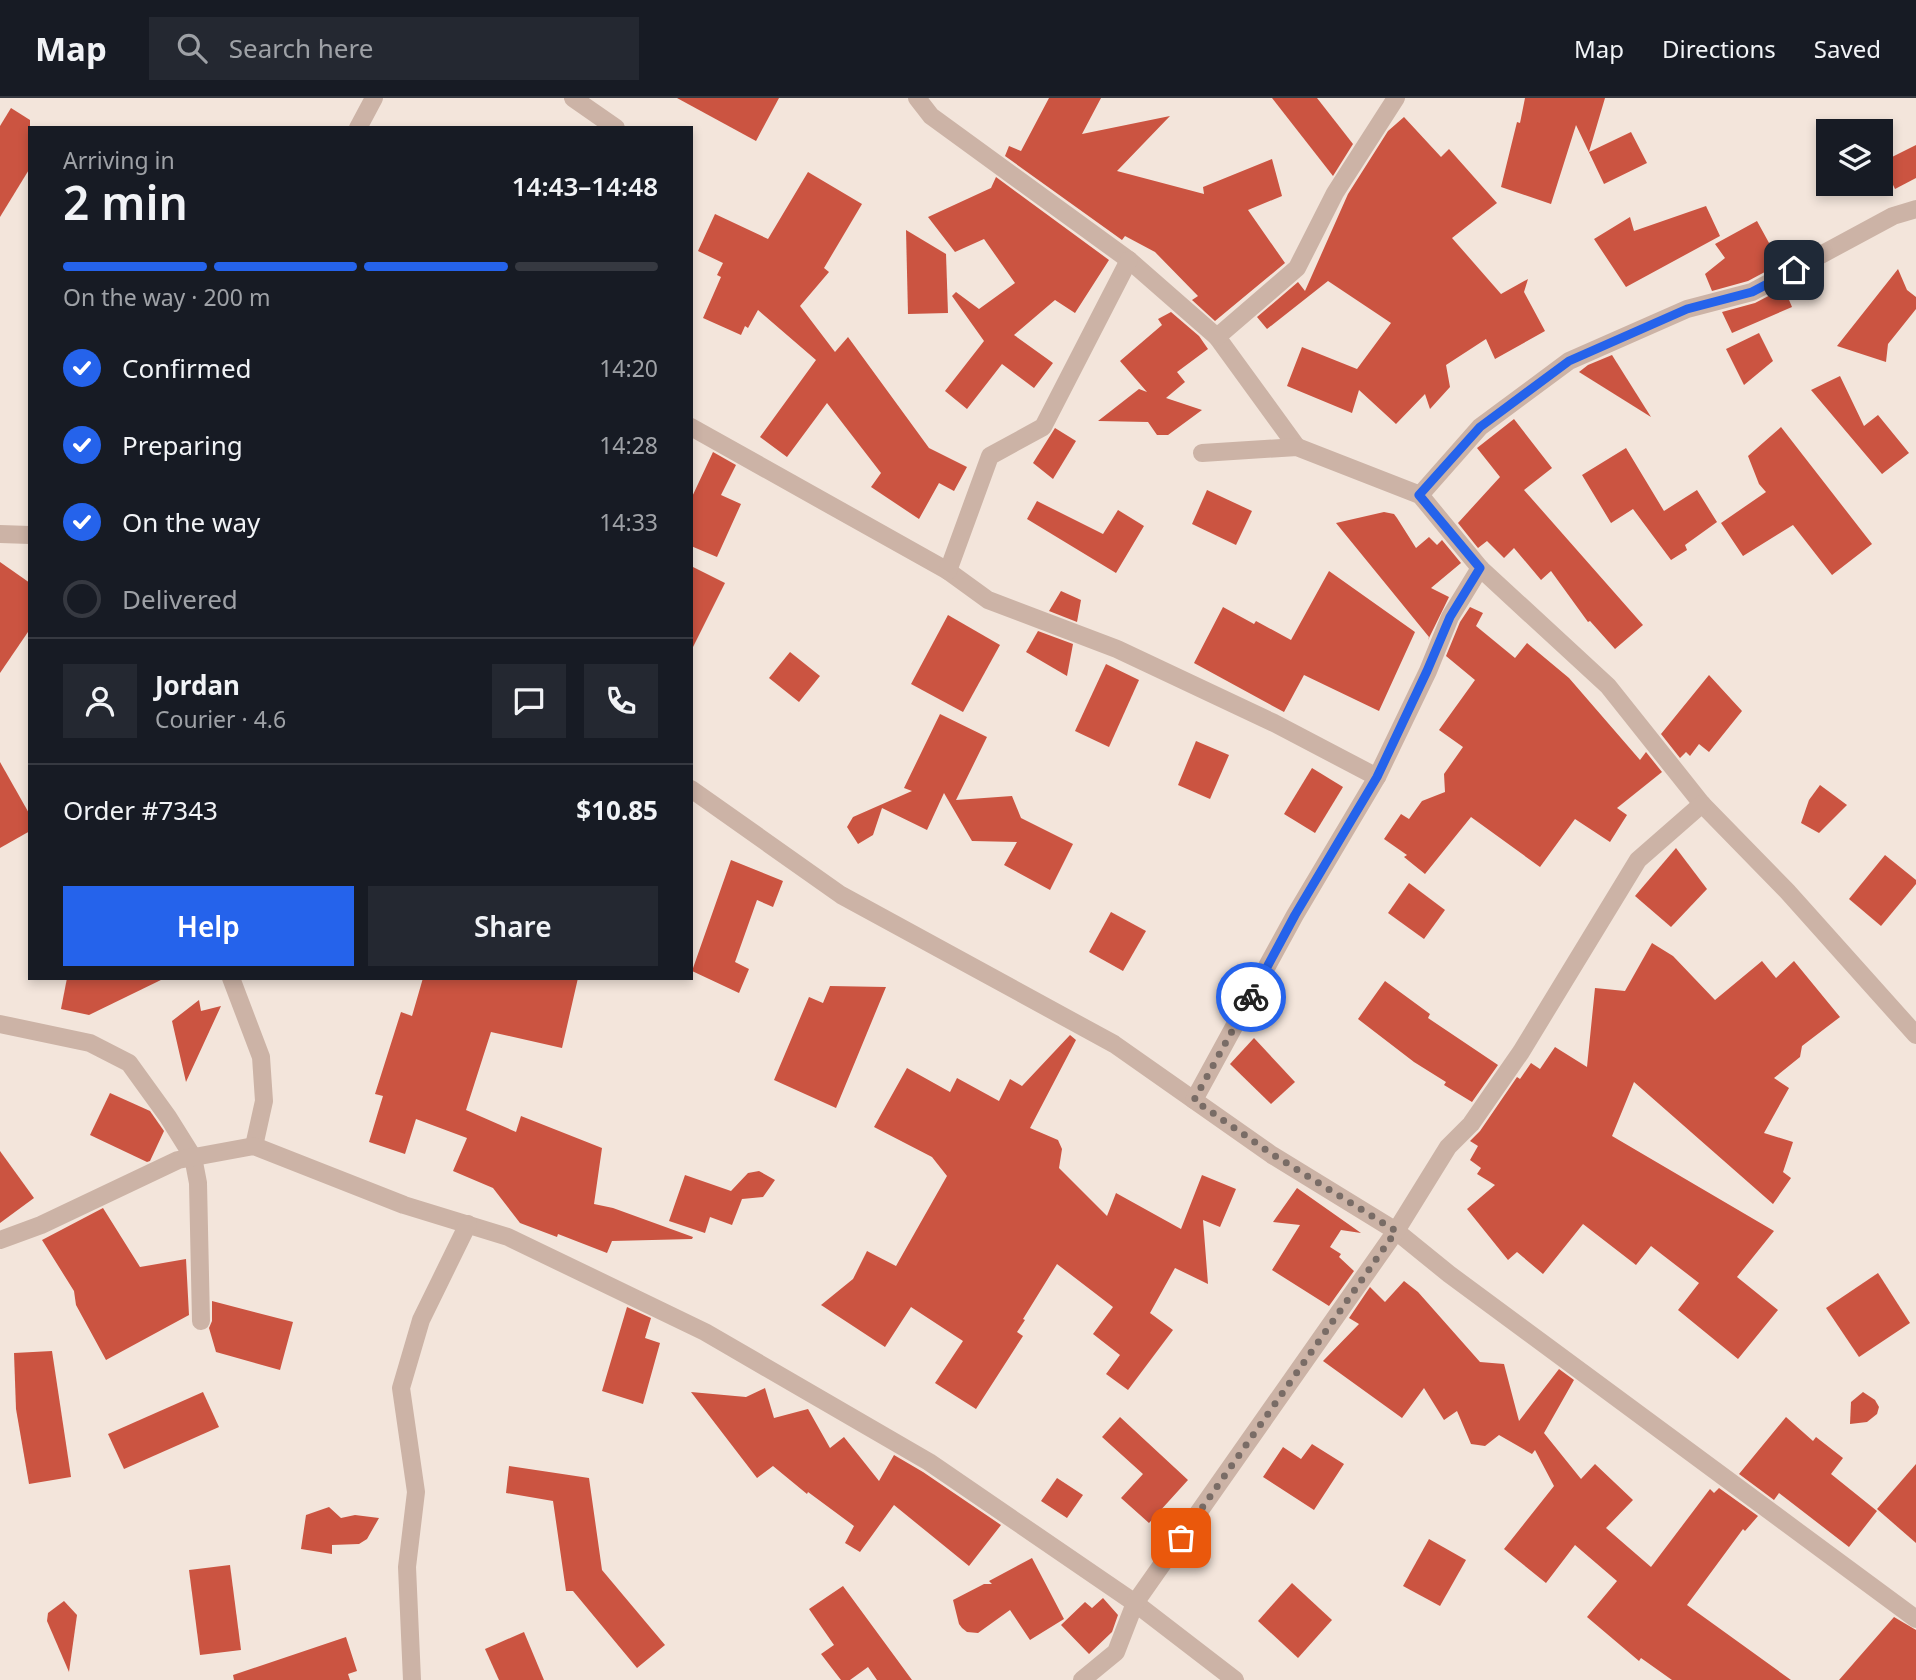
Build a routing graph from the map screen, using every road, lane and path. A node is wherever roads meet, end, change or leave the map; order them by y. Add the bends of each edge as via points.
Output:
1 (374, 98) edge
2 (573, 98) edge
3 (917, 98) edge
4 (1396, 98) edge
5 (359, 126) edge
6 (613, 126) edge
7 (1916, 209) edge
8 (1129, 260) junction
9 (1217, 337) junction
10 (693, 428) edge
11 (1297, 447) junction
12 (1202, 453) dead end
13 (1419, 495) junction
14 (0, 534) edge
15 (28, 535) edge
16 (1480, 568) junction
17 (948, 571) junction
18 (1377, 777) junction
19 (693, 790) edge
20 (1702, 804) junction
21 (232, 980) edge
22 (0, 1024) edge
23 (1916, 1035) edge
24 (1194, 1100) junction
25 (254, 1146) junction
26 (193, 1157) junction
27 (468, 1224) junction
28 (1396, 1231) junction
29 (0, 1240) edge
30 (201, 1321) dead end
31 (1135, 1603) junction
32 (1916, 1619) edge
33 (412, 1680) edge
34 (1083, 1680) edge
35 (1236, 1680) edge

1 - 5 street
2 - 6 street
3 - 8 street via 931,116
4 - 9 street via 1335,193 1297,268
7 - 13 street via 1893,215 1752,292 1687,309 1569,361 1480,427
8 - 9 street
8 - 17 street via 1043,427 990,456
9 - 11 street
10 - 17 street
11 - 12 street
11 - 13 street
13 - 16 street
14 - 15 street
16 - 18 street via 1450,617
16 - 20 street via 1608,685
17 - 18 street via 988,600 1117,649
18 - 24 street
19 - 24 street via 841,895 1114,1044
20 - 23 street
20 - 28 street via 1638,860 1521,1052 1471,1124 1448,1147
21 - 25 street via 261,1057 264,1101
22 - 26 street via 90,1043 129,1063
24 - 28 street
25 - 26 street
25 - 27 street via 404,1205
26 - 29 street
26 - 30 street via 198,1183
27 - 31 street via 508,1237 705,1332 929,1462
27 - 33 street via 421,1320 401,1388 416,1492 407,1567
28 - 31 street
28 - 32 street
31 - 34 street via 1116,1652
31 - 35 street

